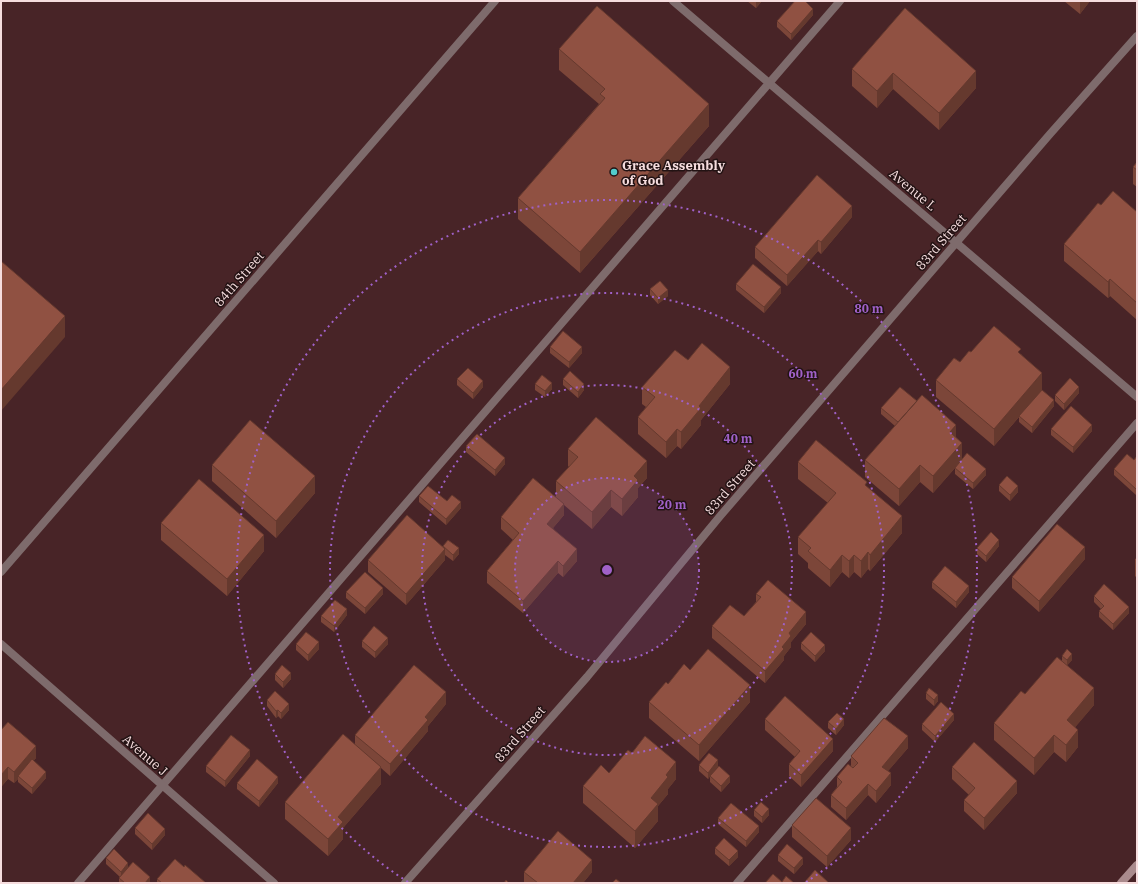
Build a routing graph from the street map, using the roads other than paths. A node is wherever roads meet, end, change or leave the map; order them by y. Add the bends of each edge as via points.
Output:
1 (495, 1) edge
2 (673, 1) edge
3 (840, 1) edge
4 (1137, 36) edge
5 (770, 83) junction
6 (957, 242) junction
7 (1137, 397) edge
8 (1137, 423) edge
9 (1, 572) edge
10 (1, 644) edge
11 (162, 785) junction
12 (1137, 865) edge
13 (78, 883) edge
14 (274, 883) edge
15 (405, 883) edge
16 (737, 883) edge
17 (1121, 883) edge

1 - 9 street, 84th Street
2 - 5 street, Avenue L
3 - 5 street
4 - 6 street, 83rd Street
5 - 6 street, Avenue L
5 - 11 street
6 - 7 street, Avenue L
6 - 15 street, 83rd Street via 726,509 587,677
8 - 16 street
10 - 11 street, Avenue J
11 - 13 street
11 - 14 street, Avenue J
12 - 17 main road

